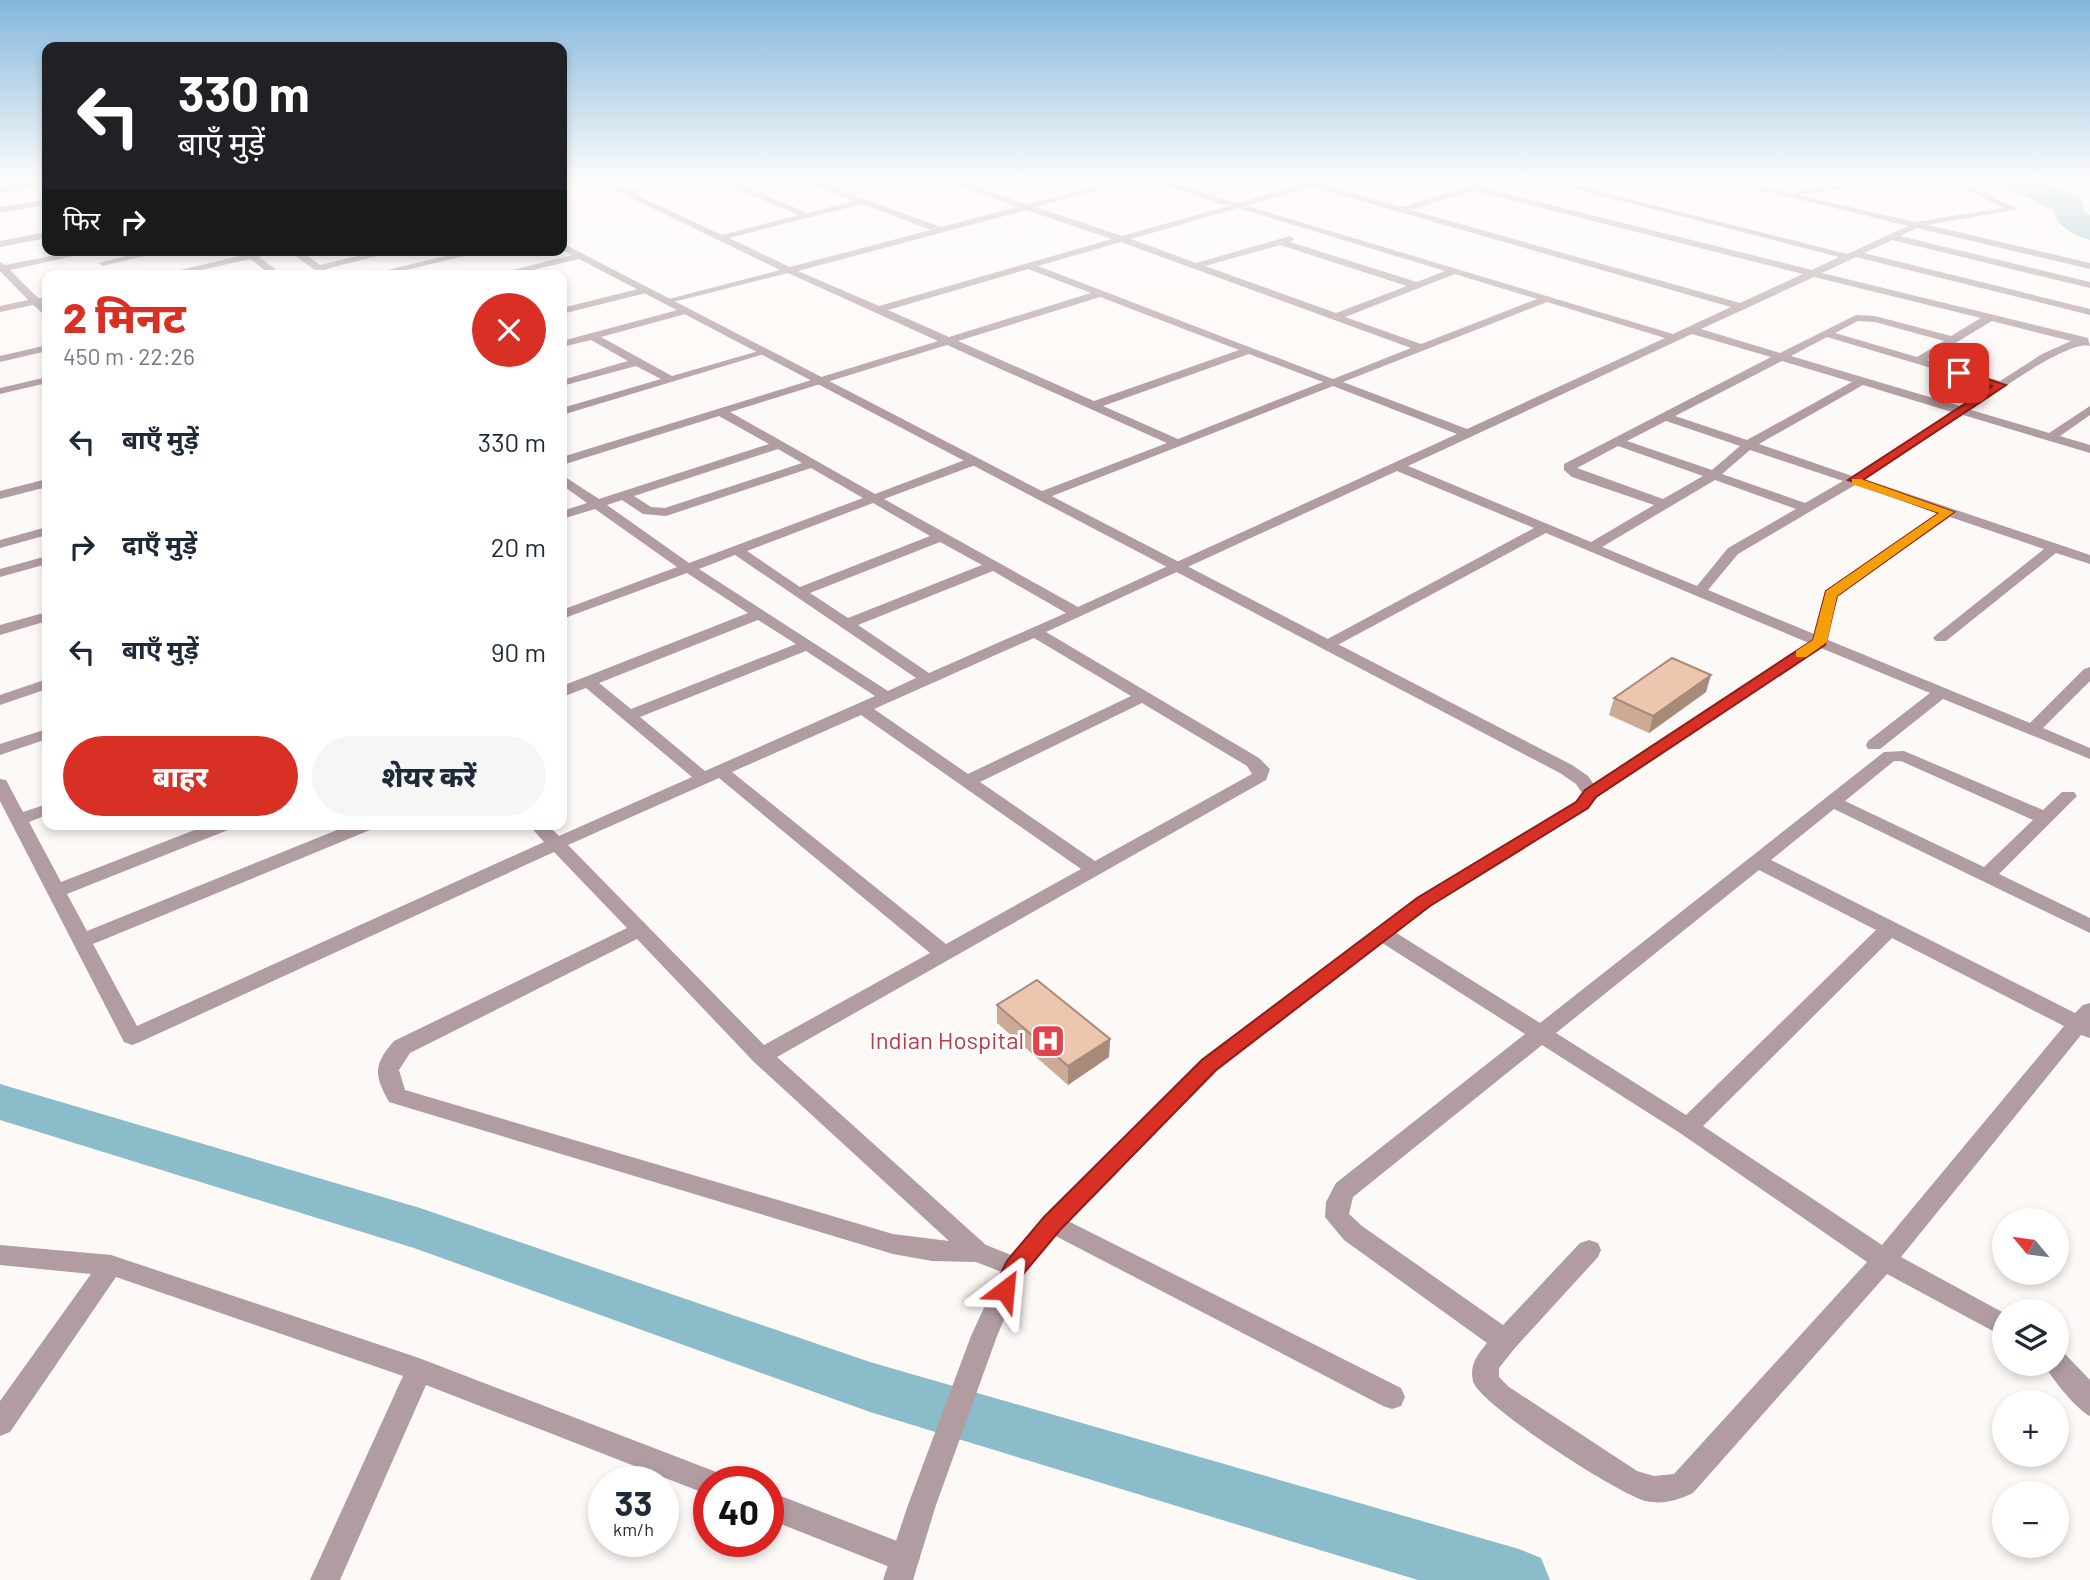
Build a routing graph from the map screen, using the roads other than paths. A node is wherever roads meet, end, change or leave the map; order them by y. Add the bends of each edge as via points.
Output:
1 (576, 254) edge
2 (755, 254) edge
3 (850, 254) edge
4 (1072, 254) edge
5 (1162, 254) edge
6 (1239, 254) edge
7 (1317, 254) edge
8 (1395, 254) edge
9 (1555, 254) edge
10 (1731, 254) edge
11 (1847, 254) edge
12 (1960, 254) edge
13 (2040, 254) edge
14 (1853, 255) junction
15 (64, 256) edge
16 (97, 256) edge
17 (136, 256) edge
18 (236, 256) edge
19 (251, 256) edge
20 (300, 256) edge
21 (370, 256) edge
22 (456, 256) edge
23 (580, 256) junction
24 (103, 263) junction
25 (1196, 266) junction
26 (2090, 266) edge
27 (1, 267) edge
28 (1028, 267) junction
29 (317, 268) junction
30 (112, 270) edge
31 (183, 270) edge
32 (271, 270) edge
33 (320, 270) edge
34 (394, 270) edge
35 (520, 270) edge
36 (789, 270) junction
37 (1452, 272) junction
38 (1815, 273) junction
39 (15, 281) junction
40 (0, 284) edge
41 (2090, 285) edge
42 (1418, 286) junction
43 (646, 290) junction
44 (1099, 294) junction
45 (1547, 299) junction
46 (42, 300) edge
47 (668, 302) junction
48 (1741, 307) junction
49 (0, 309) edge
50 (567, 310) edge
51 (877, 310) junction
52 (685, 311) junction
53 (2090, 312) edge
54 (1336, 317) junction
55 (1991, 317) junction
56 (1691, 330) junction
57 (1827, 334) junction
58 (592, 336) junction
59 (1675, 338) junction
60 (1953, 340) junction
61 (2088, 340) edge
62 (945, 341) junction
63 (567, 343) edge
64 (1421, 348) junction
65 (42, 349) edge
66 (1247, 351) junction
67 (766, 352) junction
68 (1781, 357) junction
69 (0, 359) edge
70 (1918, 361) junction
71 (637, 362) junction
72 (670, 380) junction
73 (818, 380) junction
74 (42, 381) edge
75 (1862, 381) junction
76 (567, 382) edge
77 (1332, 383) junction
78 (2001, 385) junction
79 (0, 391) edge
80 (1092, 406) junction
81 (1960, 410) junction
82 (567, 411) edge
83 (719, 411) junction
84 (2090, 411) edge
85 (1663, 416) junction
86 (1468, 434) junction
87 (2051, 437) junction
88 (1615, 440) junction
89 (1177, 443) junction
90 (778, 445) junction
91 (1748, 445) junction
92 (2090, 449) edge
93 (567, 459) edge
94 (974, 461) junction
95 (812, 464) junction
96 (1398, 467) junction
97 (1714, 475) junction
98 (1854, 480) junction
99 (567, 483) edge
100 (42, 484) edge
101 (2, 492) edge
102 (623, 495) junction
103 (1042, 496) junction
104 (871, 499) junction
105 (596, 504) junction
106 (1664, 504) junction
107 (1807, 508) junction
108 (1948, 512) junction
109 (567, 513) edge
110 (1545, 528) junction
111 (42, 532) edge
112 (940, 537) junction
113 (0, 544) edge
114 (1592, 547) junction
115 (2054, 548) junction
116 (736, 550) junction
117 (2090, 560) edge
118 (42, 561) edge
119 (993, 566) junction
120 (688, 568) junction
121 (1179, 568) junction
122 (0, 573) edge
123 (799, 592) junction
124 (1699, 592) junction
125 (567, 613) edge
126 (1077, 613) junction
127 (760, 614) junction
128 (42, 617) edge
129 (847, 624) junction
130 (0, 630) edge
131 (1035, 632) junction
132 (1941, 638) dead end
133 (1820, 642) junction
134 (807, 645) junction
135 (1327, 645) junction
136 (2090, 671) edge
137 (929, 679) junction
138 (588, 682) junction
139 (42, 686) edge
140 (567, 690) edge
141 (1941, 692) junction
142 (1144, 696) junction
143 (887, 697) junction
144 (0, 700) edge
145 (862, 708) junction
146 (629, 716) junction
147 (2032, 730) junction
148 (42, 736) edge
149 (1874, 745) dead end
150 (0, 750) edge
151 (2090, 754) edge
152 (711, 775) junction
153 (967, 782) junction
154 (0, 784) edge
155 (1591, 793) junction
156 (2068, 796) dead end
157 (1835, 803) junction
158 (42, 811) edge
159 (2045, 818) junction
160 (19, 820) junction
161 (212, 830) edge
162 (349, 830) edge
163 (543, 830) edge
164 (556, 844) junction
165 (1759, 862) junction
166 (1094, 870) junction
167 (1986, 876) junction
168 (56, 891) junction
169 (2090, 926) edge
170 (1889, 929) junction
171 (640, 930) junction
172 (1383, 934) junction
173 (82, 941) junction
174 (945, 954) junction
175 (2086, 1021) edge
176 (1541, 1035) junction
177 (762, 1056) junction
178 (1688, 1127) junction
179 (1052, 1223) junction
180 (1589, 1250) dead end
181 (977, 1252) junction
182 (0, 1255) edge
183 (1884, 1260) junction
184 (111, 1265) junction
185 (1015, 1267) junction
186 (1992, 1319) edge
187 (1505, 1341) junction
188 (419, 1370) junction
189 (2069, 1376) edge
190 (1392, 1396) dead end
191 (2090, 1404) edge
192 (0, 1423) edge
193 (693, 1476) edge
194 (784, 1513) edge
195 (902, 1569) edge
196 (325, 1580) edge

1 - 23 street
2 - 36 street
3 - 36 street
4 - 28 street
5 - 25 street
6 - 25 street
7 - 42 street
8 - 37 street
9 - 48 street
10 - 38 street
11 - 14 street
12 - 41 street
13 - 26 street
14 - 38 street
14 - 53 street
15 - 27 street
16 - 24 street
17 - 24 street
18 - 31 street
19 - 32 street
20 - 29 street
21 - 29 street
22 - 34 street
23 - 35 street
23 - 43 street
24 - 30 street
25 - 54 street
27 - 39 street
28 - 44 street
28 - 51 street
29 - 33 street
36 - 47 street
36 - 51 street
37 - 42 street
37 - 45 street
38 - 48 street
38 - 55 street
39 - 40 street
39 - 46 street
42 - 54 street
43 - 47 street
43 - 50 street
44 - 62 street
44 - 66 street
45 - 59 street
45 - 64 street
46 - 49 street
47 - 52 street
48 - 56 street
51 - 62 street
52 - 58 street
52 - 67 street
54 - 64 street
55 - 60 street
55 - 61 street
56 - 59 street
56 - 68 street
57 - 60 street via 1861,317
57 - 68 street
57 - 70 street
58 - 63 street
58 - 71 street
59 - 86 street
60 - 70 street
61 - 78 street via 2046,356
62 - 73 street
62 - 80 street
64 - 77 street
65 - 69 street
66 - 77 street
66 - 80 street
67 - 72 street
67 - 73 street
68 - 75 street
68 - 85 street
70 - 78 street
71 - 72 street
71 - 76 street
72 - 82 street
73 - 83 street
73 - 94 street
74 - 79 street
75 - 81 street
75 - 91 street
77 - 86 street
77 - 89 street
78 - 81 street
80 - 89 street
81 - 87 street
81 - 98 street
83 - 90 street
83 - 93 street
84 - 87 street
85 - 88 street
85 - 91 street
86 - 96 street
87 - 92 street
88 - 97 street
88 - 106 street via 1567,467
89 - 103 street
90 - 95 street
90 - 102 street
91 - 97 street
91 - 98 street
94 - 103 street
94 - 104 street
95 - 102 street via 666,512 648,511
95 - 104 street
96 - 110 street
96 - 121 street
97 - 106 street
97 - 107 street
98 - 107 street
98 - 108 street
99 - 105 street
100 - 101 street
102 - 105 street
103 - 121 street
104 - 112 street
104 - 116 street
105 - 109 street
105 - 120 street
106 - 114 street
107 - 124 street via 1733,551
108 - 115 street
108 - 133 street via 1830,594
110 - 114 street
110 - 135 street
111 - 113 street
112 - 119 street
112 - 123 street
114 - 124 street
115 - 117 street
115 - 132 street
116 - 120 street
116 - 123 street
118 - 122 street
119 - 126 street
119 - 129 street
120 - 125 street
120 - 127 street
121 - 126 street
121 - 135 street
123 - 129 street
124 - 133 street
126 - 131 street
127 - 134 street
127 - 138 street
128 - 130 street
129 - 137 street
131 - 137 street
131 - 142 street
133 - 141 street
133 - 155 street
134 - 143 street
134 - 146 street
135 - 155 street via 1566,769
136 - 147 street
137 - 143 street
138 - 140 street
138 - 146 street
139 - 144 street
141 - 147 street
141 - 149 street
142 - 153 street
142 - 166 street via 1253,762 1261,769 1260,776
143 - 145 street
145 - 152 street
145 - 153 street
146 - 152 street
147 - 151 street
148 - 150 street
152 - 164 street
152 - 174 street
153 - 166 street
154 - 160 street
155 - 172 street via 1582,805 1424,902
156 - 159 street
157 - 159 street via 1897,755
157 - 165 street
157 - 167 street
158 - 160 street
159 - 167 street
160 - 168 street
161 - 168 street
162 - 173 street
163 - 164 street
164 - 171 street
164 - 173 street via 132,1037
165 - 170 street
165 - 176 street
166 - 174 street
167 - 169 street
168 - 173 street
170 - 175 street
170 - 178 street
171 - 177 street
171 - 181 street via 402,1047 387,1062 386,1077 397,1096 893,1244
172 - 176 street
172 - 179 street via 1209,1065
174 - 177 street
175 - 183 street
176 - 178 street
176 - 187 street via 1344,1191 1338,1202 1337,1217 1353,1233
177 - 181 street
178 - 183 street
179 - 185 street
179 - 190 street
180 - 187 street
181 - 185 street
182 - 184 street
183 - 186 street
183 - 187 street via 1683,1484 1667,1490 1647,1490 1627,1480 1500,1396 1486,1381 1486,1363
184 - 188 street
184 - 192 street
185 - 195 street via 984,1336
188 - 193 street
188 - 196 street
189 - 191 street
194 - 195 street

